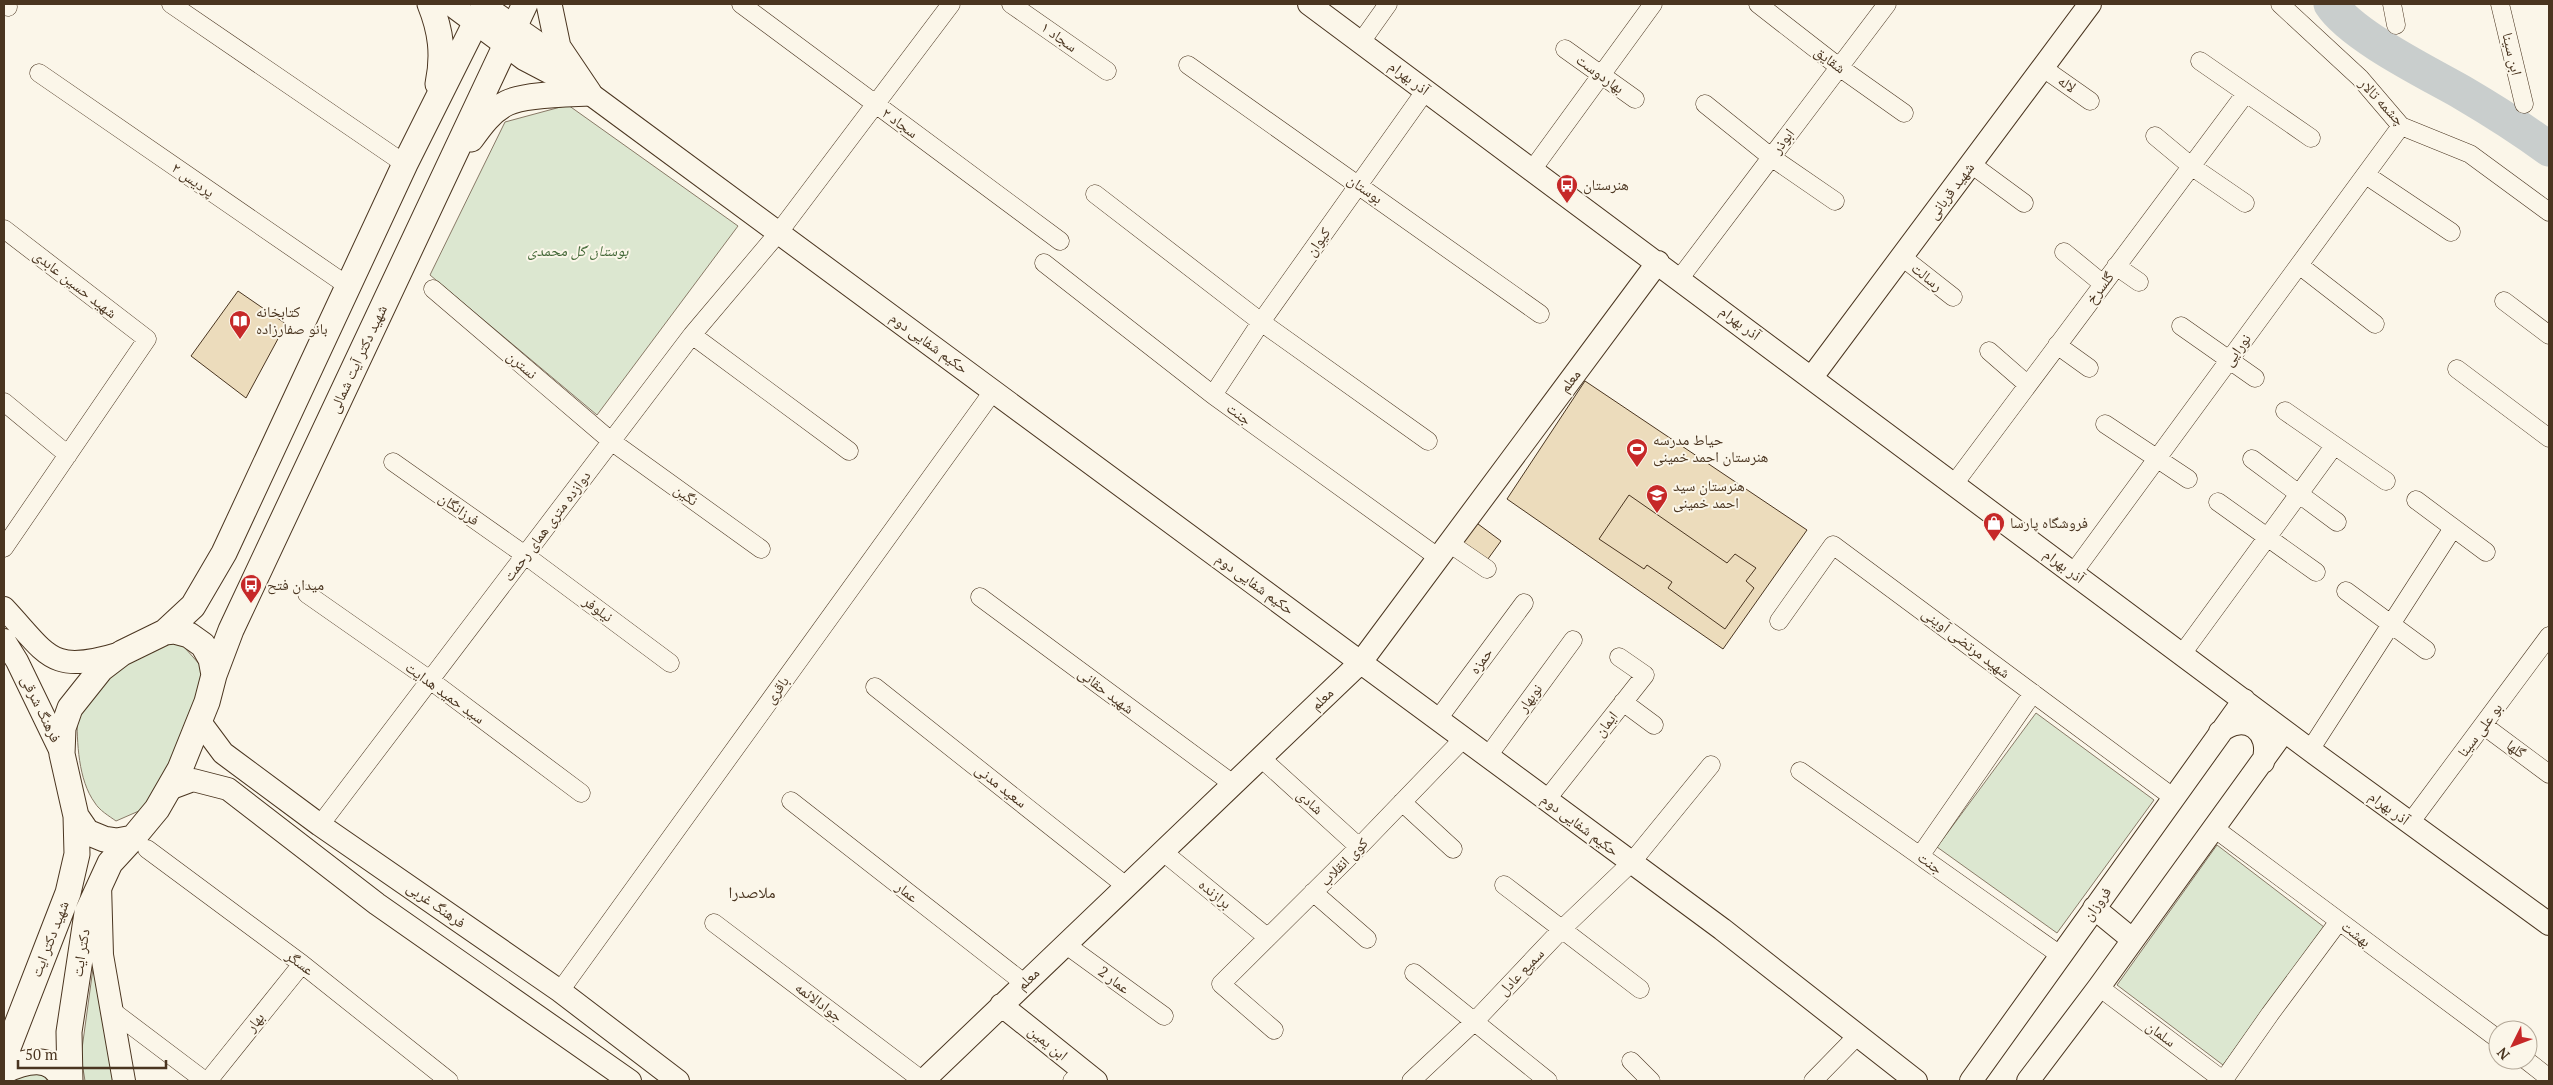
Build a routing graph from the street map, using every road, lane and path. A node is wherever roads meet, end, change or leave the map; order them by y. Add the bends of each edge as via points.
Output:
1 (171, 4) edge
2 (430, 4) edge
3 (450, 4) edge
4 (524, 4) edge
5 (549, 4) edge
6 (741, 4) edge
7 (951, 4) edge
8 (1011, 4) edge
9 (1309, 4) edge
10 (1388, 4) edge
11 (1653, 4) edge
12 (1758, 4) edge
13 (1887, 4) edge
14 (2090, 4) edge
15 (2280, 4) edge
16 (2392, 4) edge
17 (2500, 4) edge
18 (482, 9) edge
19 (2396, 25) dead end
20 (510, 36) junction
21 (1361, 42) junction
22 (1565, 49) dead end
23 (2200, 61) dead end
24 (1188, 65) dead end
25 (1839, 67) junction
26 (2043, 68) junction
27 (1108, 71) dead end
28 (39, 73) dead end
29 (1601, 75) junction
30 (1426, 90) junction
31 (589, 93) junction
32 (2246, 93) junction
33 (1635, 99) dead end
34 (2090, 101) dead end
35 (1705, 104) dead end
36 (2524, 104) dead end
37 (876, 106) junction
38 (432, 108) junction
39 (1904, 113) dead end
40 (2401, 126) junction
41 (2155, 136) dead end
42 (2311, 138) dead end
43 (1772, 157) junction
44 (405, 164) junction
45 (1971, 164) junction
46 (2191, 166) junction
47 (1532, 170) junction
48 (2366, 175) junction
49 (441, 182) junction
50 (1359, 185) junction
51 (1095, 194) dead end
52 (1835, 201) dead end
53 (2024, 203) dead end
54 (2246, 203) dead end
55 (2549, 212) edge
56 (4, 229) edge
57 (779, 232) junction
58 (2450, 232) dead end
59 (1060, 241) dead end
60 (2064, 252) dead end
61 (1902, 257) junction
62 (1658, 262) junction
63 (1044, 263) dead end
64 (2299, 265) junction
65 (2116, 266) junction
66 (1680, 278) junction
67 (2139, 282) dead end
68 (2103, 284) junction
69 (348, 286) junction
70 (433, 289) dead end
71 (1952, 297) dead end
72 (2504, 301) dead end
73 (1540, 314) dead end
74 (1261, 322) junction
75 (2375, 324) dead end
76 (2181, 326) dead end
77 (692, 335) junction
78 (2549, 335) edge
79 (2058, 345) junction
80 (1989, 352) dead end
81 (2230, 360) junction
82 (2089, 368) dead end
83 (2457, 369) dead end
84 (1812, 377) junction
85 (2255, 378) dead end
86 (2028, 385) junction
87 (994, 390) junction
88 (1213, 395) junction
89 (4, 402) edge
90 (2285, 411) dead end
91 (2105, 424) dead end
92 (2549, 438) edge
93 (1428, 441) dead end
94 (611, 442) junction
95 (2334, 446) junction
96 (848, 450) dead end
97 (68, 455) junction
98 (2157, 459) junction
99 (2252, 459) dead end
100 (393, 462) dead end
101 (2188, 479) dead end
102 (2386, 481) dead end
103 (1954, 484) junction
104 (2299, 493) junction
105 (2416, 500) dead end
106 (2218, 502) dead end
107 (2337, 522) dead end
108 (2453, 528) junction
109 (2267, 538) junction
110 (4, 548) edge
111 (761, 549) dead end
112 (1444, 551) junction
113 (2486, 552) dead end
114 (525, 555) junction
115 (1487, 569) dead end
116 (2316, 572) dead end
117 (2073, 573) junction
118 (2346, 591) dead end
119 (307, 594) dead end
120 (980, 597) dead end
121 (1524, 603) dead end
122 (4, 608) edge
123 (1779, 621) dead end
124 (2391, 624) junction
125 (165, 632) junction
126 (2549, 636) edge
127 (4, 640) edge
128 (1573, 640) dead end
129 (2426, 650) dead end
130 (122, 653) junction
131 (2182, 654) junction
132 (1619, 657) dead end
133 (1361, 662) junction
134 (670, 663) dead end
135 (214, 675) junction
136 (430, 680) junction
137 (875, 687) dead end
138 (2033, 693) junction
139 (2244, 700) junction
140 (1623, 702) junction
141 (1438, 719) junction
142 (200, 722) junction
143 (2483, 725) junction
144 (1654, 726) dead end
145 (2284, 731) junction
146 (2220, 732) junction
147 (1464, 738) junction
148 (2310, 750) junction
149 (62, 754) junction
150 (1488, 756) junction
151 (1261, 758) junction
152 (2263, 762) junction
153 (1711, 765) dead end
154 (1800, 771) dead end
155 (2549, 774) edge
156 (1233, 784) junction
157 (169, 789) junction
158 (582, 794) dead end
159 (2174, 798) junction
160 (1547, 799) junction
161 (791, 801) dead end
162 (1402, 802) junction
163 (76, 816) junction
164 (2410, 823) junction
165 (320, 825) junction
166 (2214, 828) junction
167 (140, 844) junction
168 (1359, 847) junction
169 (1453, 849) dead end
170 (1162, 851) junction
171 (1920, 856) junction
172 (1630, 863) junction
173 (100, 884) junction
174 (1504, 885) dead end
175 (1126, 886) junction
176 (1313, 892) junction
177 (2094, 908) junction
178 (2339, 922) junction
179 (714, 923) dead end
180 (2549, 924) edge
181 (1562, 929) junction
182 (1268, 937) junction
183 (1367, 939) dead end
184 (2133, 940) junction
185 (1065, 944) junction
186 (2060, 955) junction
187 (302, 964) junction
188 (1414, 973) dead end
189 (1024, 983) junction
190 (2099, 987) junction
191 (1640, 989) dead end
192 (560, 991) junction
193 (1001, 1005) junction
194 (111, 1010) junction
195 (1164, 1016) dead end
196 (1475, 1021) junction
197 (1274, 1030) dead end
198 (2488, 1032) edge
199 (1858, 1035) junction
200 (4, 1058) edge
201 (1631, 1061) dead end
202 (2538, 1069) edge
203 (4, 1071) edge
204 (1084, 1078) edge
205 (2549, 1078) edge
206 (1973, 1080) edge
207 (63, 1081) edge
208 (70, 1081) edge
209 (124, 1081) edge
210 (206, 1081) edge
211 (449, 1081) edge
212 (630, 1081) edge
213 (678, 1081) edge
214 (923, 1081) edge
215 (1411, 1081) edge
216 (1548, 1081) edge
217 (1651, 1081) edge
218 (1813, 1081) edge
219 (1916, 1081) edge
220 (2028, 1081) edge
221 (2223, 1081) edge

1 - 44 street
2 - 38 main road via 441,39 442,65
3 - 18 street, حکیم شفایی دوم
4 - 20 main road, شهید دکتر آیت شمالی
5 - 31 main road via 558,47
6 - 37 street, سجاد ۲
7 - 37 street, دوازده متری همای رحمت
8 - 27 street, سجاد ۱
9 - 21 street, آذر بهرام
10 - 21 street
11 - 29 street
12 - 25 street, شقایق
13 - 25 street, ابوذر
14 - 26 street, شهید قربانی
15 - 40 street, چشمه تالار via 2360,78
16 - 19 street
17 - 36 street, ابن سینا
18 - 20 street, حکیم شفایی دوم
18 - 38 main road
20 - 31 street, حکیم شفایی دوم via 524,59
20 - 49 main road, شهید دکتر آیت شمالی
21 - 30 street, آذر بهرام
22 - 29 street, بهاردوست
23 - 32 street
24 - 50 street, بوستان
25 - 39 street, شقایق
25 - 43 street, ابوذر
26 - 34 street, لاله
26 - 45 street, شهید قربانی
28 - 69 street, پردیس ۲
29 - 33 street, بهاردوست
29 - 47 street
30 - 47 street, آذر بهرام
30 - 50 street, کیوان
31 - 49 main road via 540,96 508,103 484,120
31 - 57 street, حکیم شفایی دوم
32 - 42 street
32 - 46 street, گلسرخ
35 - 43 street
37 - 57 street, دوازده متری همای رحمت
37 - 59 street, سجاد ۲
38 - 44 main road
40 - 48 street, نورایی
40 - 55 street, چشمه تالار via 2470,154
41 - 46 street
43 - 52 street
43 - 66 street, ابوذر
44 - 69 main road
45 - 53 street
45 - 61 street, شهید قربانی
46 - 54 street
46 - 65 street, گلسرخ
47 - 62 street, آذر بهرام
48 - 58 street
48 - 64 street, نورایی
49 - 135 main road, شهید دکتر آیت شمالی via 231,630
50 - 73 street, بوستان
50 - 74 street, کیوان
51 - 74 street
56 - 97 street, شهید حسین عابدی via 147,340
57 - 77 street, دوازده متری همای رحمت
57 - 87 street, حکیم شفایی دوم
60 - 68 street
61 - 71 street, رسالت
61 - 84 street, شهید قربانی
62 - 66 street, آذر بهرام
62 - 112 street, معلم
63 - 88 street, جنت
64 - 75 street
64 - 81 street, نورایی
65 - 67 street
65 - 68 street, گلسرخ
66 - 84 street, آذر بهرام
68 - 79 street, گلسرخ
69 - 125 main road via 224,553 193,606
70 - 94 street, نسترن
72 - 78 street
74 - 88 street, کیوان
74 - 93 street
76 - 81 street
77 - 94 street, دوازده متری همای رحمت
77 - 96 street
79 - 82 street
79 - 86 street, گلسرخ
80 - 86 street
81 - 85 street
81 - 98 street, نورایی
83 - 92 street
84 - 103 street, آذر بهرام
86 - 103 street, گلسرخ
87 - 133 street, حکیم شفایی دوم
87 - 192 street, باقری
88 - 112 street, جنت
89 - 97 street
90 - 95 street
91 - 98 street
94 - 111 street, نگین
94 - 114 street, دوازده متری همای رحمت
95 - 102 street
95 - 104 street
97 - 110 street
98 - 101 street
98 - 117 street, نورایی
99 - 104 street
100 - 114 street, فرزانگان
103 - 117 street, آذر بهرام
104 - 107 street
104 - 109 street
105 - 108 street
106 - 109 street
108 - 113 street
108 - 124 street
109 - 116 street
109 - 131 street
112 - 115 street, جنت
112 - 133 street, معلم
114 - 134 street, نیلوفر
114 - 136 street, دوازده متری همای رحمت
117 - 131 street, آذر بهرام
118 - 124 street
119 - 136 street, سید حمید هدایت
120 - 156 street, شهید حقانی
121 - 141 street, حمزه
122 - 130 street via 39,647 56,660 92,662
123 - 138 street, شهید مرتضی آوینی via 1833,545
124 - 129 street
124 - 148 street
125 - 130 main road
125 - 135 main road via 188,634 203,645 211,659
126 - 143 street, بو علی سینا
127 - 149 street, فرهنگ شرقی via 17,660
128 - 150 street, نوبهار
130 - 149 main road via 101,669 70,708 63,728
131 - 139 street, آذر بهرام
132 - 140 street, ایمان via 1645,674
133 - 141 street, حکیم شفایی دوم
133 - 151 street, معلم
135 - 142 main road
136 - 158 street, سید حمید هدایت
136 - 165 street, دوازده متری همای رحمت
137 - 175 street, سعید مدنی
138 - 159 street, شهید مرتضی آوینی
138 - 171 street
139 - 145 street, آذر بهرام
139 - 146 street, فروزان
140 - 144 street
140 - 160 street, ایمان
141 - 147 street, حکیم شفایی دوم
142 - 157 main road
142 - 165 street, فرهنگ غربی via 223,753
143 - 155 street, گلها
143 - 164 street, بو علی سینا
145 - 148 street, آذر بهرام
145 - 152 street
146 - 152 street via 2235,723 2251,725 2258,730 2266,745
146 - 159 street, فروزان
147 - 150 street, حکیم شفایی دوم
147 - 162 street, کوی انقلاب
148 - 164 street, آذر بهرام
149 - 163 main road
150 - 160 street, حکیم شفایی دوم
151 - 156 street, معلم
151 - 168 street, شادی
152 - 166 street
153 - 172 street
154 - 171 street, جنت
156 - 170 street, معلم
157 - 167 main road
157 - 212 street via 193,780 228,789 377,904
159 - 177 street, فروزان
160 - 172 street, حکیم شفایی دوم
161 - 189 street, عمار
162 - 168 street, کوی انقلاب
162 - 169 street
163 - 167 main road via 86,832 104,839
163 - 200 main road, شهید دکتر ایت via 77,854 68,893
164 - 180 street, آذر بهرام
165 - 192 street, فرهنگ غربی
166 - 178 street, بهشت
166 - 184 street
167 - 173 main road, دکتر ایت via 110,863
167 - 187 street, عسگر
168 - 176 street, کوی انقلاب
170 - 175 street, معلم
170 - 182 street, برازنده
171 - 186 street, جنت
172 - 181 street, سمیع عادل
172 - 199 street, حکیم شفایی دوم via 1722,929
173 - 194 street via 102,956
173 - 208 main road, دکتر ایت via 87,913 78,968 69,1032
174 - 181 street
175 - 185 street, معلم
176 - 182 street, کوی انقلاب
176 - 183 street
177 - 184 street
177 - 186 street, فروزان
178 - 198 street, بهشت
178 - 221 street
179 - 214 street, جوادالائمه
181 - 191 street
181 - 196 street, سمیع عادل
182 - 197 street, کوی انقلاب via 1221,984
184 - 190 street
185 - 189 street, معلم
185 - 195 street, عمار 2
186 - 206 street, فروزان
187 - 210 street, بهار
187 - 211 street, عسگر
188 - 196 street
189 - 193 street, معلم
190 - 220 street
190 - 221 street, سلمان
192 - 213 street, فرهنگ غربی
193 - 204 street, ابن یمین
193 - 214 street, معلم
194 - 209 street
194 - 210 street, بهار
196 - 215 street, سمیع عادل
196 - 216 street
199 - 218 street
199 - 219 street, حکیم شفایی دوم
201 - 217 street
202 - 205 street
203 - 207 main road via 22,1062 40,1062 51,1065

